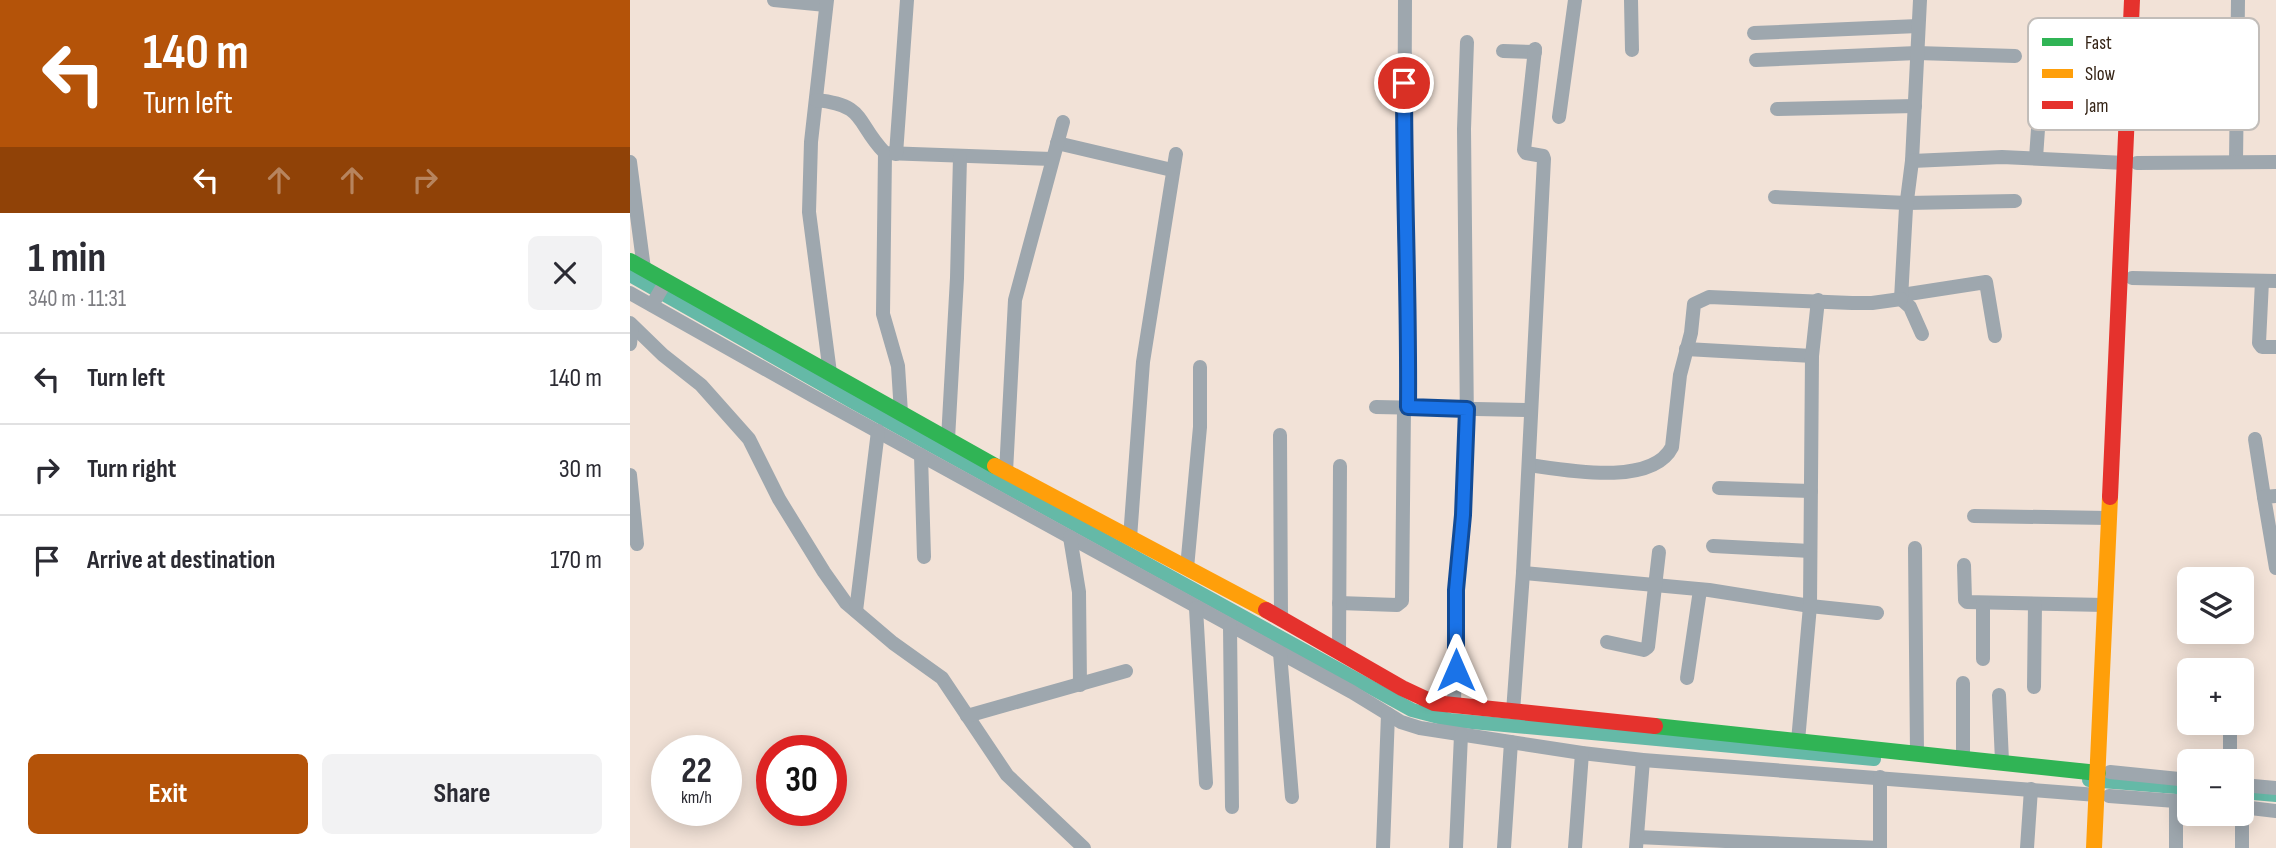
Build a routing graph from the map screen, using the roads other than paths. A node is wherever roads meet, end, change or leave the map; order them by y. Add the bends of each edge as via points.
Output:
1 (774, 0) edge
2 (907, 0) edge
3 (1405, 0) edge
4 (1575, 0) edge
5 (1631, 0) edge
6 (1920, 0) edge
7 (2132, 0) edge
8 (2144, 0) edge
9 (2238, 0) edge
10 (826, 2) edge
11 (2132, 18) edge
12 (2143, 18) edge
13 (2238, 18) edge
14 (1919, 26) junction
15 (1754, 33) dead end
16 (1467, 42) dead end
17 (1632, 50) dead end
18 (1503, 51) dead end
19 (1917, 53) junction
20 (2015, 56) dead end
21 (1756, 60) dead end
22 (816, 100) junction
23 (1915, 106) junction
24 (1777, 109) dead end
25 (1559, 117) dead end
26 (1063, 122) dead end
27 (2038, 130) edge
28 (2131, 130) edge
29 (2134, 130) edge
30 (2236, 130) edge
31 (1057, 143) junction
32 (890, 154) junction
33 (1176, 154) dead end
34 (960, 157) junction
35 (2036, 158) junction
36 (1052, 159) junction
37 (1912, 161) junction
38 (630, 162) edge
39 (2236, 162) junction
40 (2276, 162) edge
41 (2131, 163) junction
42 (1172, 170) junction
43 (1774, 197) dead end
44 (2015, 201) dead end
45 (1907, 203) junction
46 (637, 265) edge
47 (2132, 278) junction
48 (2269, 281) edge
49 (630, 293) edge
50 (660, 293) junction
51 (1901, 297) junction
52 (1818, 300) junction
53 (631, 325) edge
54 (1922, 334) dead end
55 (1995, 336) dead end
56 (630, 344) edge
57 (2276, 347) edge
58 (1686, 349) junction
59 (1812, 356) junction
60 (2122, 364) junction
61 (1200, 367) dead end
62 (830, 373) junction
63 (1376, 407) dead end
64 (1406, 407) junction
65 (1467, 409) junction
66 (1531, 411) junction
67 (901, 413) junction
68 (878, 431) junction
69 (1280, 435) dead end
70 (948, 439) junction
71 (2255, 439) dead end
72 (921, 455) junction
73 (1529, 465) junction
74 (1340, 466) dead end
75 (1006, 472) junction
76 (630, 475) edge
77 (1719, 488) dead end
78 (1811, 491) junction
79 (2270, 497) edge
80 (1974, 516) dead end
81 (2109, 518) junction
82 (1070, 537) junction
83 (1130, 538) junction
84 (637, 544) dead end
85 (1713, 546) dead end
86 (1915, 548) dead end
87 (1810, 551) junction
88 (1659, 552) dead end
89 (924, 556) dead end
90 (1964, 565) dead end
91 (1187, 568) junction
92 (2276, 568) edge
93 (1523, 573) junction
94 (1656, 586) junction
95 (1700, 590) junction
96 (1339, 603) junction
97 (1983, 603) junction
98 (2035, 604) junction
99 (2105, 605) junction
100 (1810, 606) junction
101 (1196, 608) junction
102 (856, 611) junction
103 (1877, 613) dead end
104 (1281, 619) junction
105 (1230, 626) junction
106 (1607, 642) dead end
107 (1339, 652) junction
108 (1280, 653) junction
109 (1983, 659) dead end
110 (1126, 671) dead end
111 (1687, 678) dead end
112 (1963, 683) dead end
113 (1080, 685) junction
114 (2034, 687) dead end
115 (1999, 695) dead end
116 (1454, 706) junction
117 (1513, 712) junction
118 (1388, 714) junction
119 (967, 716) junction
120 (1461, 735) junction
121 (1798, 741) junction
122 (1511, 742) junction
123 (1582, 753) junction
124 (1917, 753) junction
125 (1963, 758) junction
126 (1643, 760) junction
127 (2001, 761) junction
128 (1880, 777) junction
129 (2177, 781) edge
130 (1206, 783) dead end
131 (2103, 786) junction
132 (2254, 786) edge
133 (2276, 788) edge
134 (2031, 789) junction
135 (1293, 797) dead end
136 (2177, 800) edge
137 (1232, 807) dead end
138 (2254, 808) edge
139 (2276, 811) edge
140 (2179, 826) edge
141 (2242, 826) edge
142 (1636, 842) edge
143 (1084, 848) edge
144 (1383, 848) edge
145 (1456, 848) edge
146 (1504, 848) edge
147 (1576, 848) edge
148 (1880, 848) edge
149 (2027, 848) edge
150 (2094, 848) edge
151 (2106, 848) edge
152 (2176, 848) edge
153 (2242, 848) edge

1 - 10 street
2 - 32 street
3 - 64 street
4 - 25 street
5 - 17 street
6 - 14 street
7 - 11 main road
8 - 12 main road
9 - 13 street
10 - 22 street
14 - 15 street
14 - 19 street
16 - 65 street
18 - 66 street via 1535,51 1524,150 1544,159
19 - 20 street
19 - 21 street
19 - 23 street
22 - 32 street via 849,107
22 - 62 street via 809,212
23 - 24 street
23 - 37 street
26 - 31 street
27 - 35 street
28 - 41 main road
29 - 41 main road
30 - 39 street
31 - 36 street
31 - 42 street
32 - 34 street
32 - 67 street via 883,314 898,366
33 - 42 street
34 - 36 street
34 - 70 street
35 - 37 street
35 - 41 street
36 - 75 street via 1015,300
37 - 45 street
38 - 46 street
39 - 40 street
39 - 41 street
41 - 47 main road
41 - 60 main road
42 - 83 street via 1143,362
43 - 45 street
44 - 45 street
45 - 51 street
46 - 50 main road
47 - 48 street
47 - 60 main road
48 - 57 street via 2259,342
49 - 50 street
50 - 62 main road
50 - 68 street
51 - 52 street via 1872,303
51 - 54 street
51 - 55 street via 1986,282
52 - 58 street via 1709,297 1694,304
52 - 59 street
53 - 56 street
53 - 102 street via 701,385 749,439 824,572
58 - 59 street
58 - 73 street via 1668,456 1657,464 1608,474
59 - 78 street
60 - 81 main road
60 - 131 main road
61 - 91 street via 1200,427
62 - 67 main road
63 - 64 street
64 - 65 street
64 - 96 street via 1402,601 1397,606
65 - 66 street
65 - 116 street
66 - 73 street
67 - 70 main road
68 - 72 street
68 - 102 street
69 - 104 street
70 - 75 main road
71 - 79 street
72 - 82 street
72 - 89 street
73 - 93 street
74 - 96 street
75 - 83 main road
76 - 84 street
77 - 78 street
78 - 87 street
79 - 92 street
80 - 81 street
81 - 99 main road
82 - 101 street
82 - 113 street via 1079,592
83 - 91 main road
85 - 87 street
86 - 124 street
87 - 100 street
88 - 94 street
90 - 97 street via 1965,600
91 - 104 main road
93 - 94 street
93 - 117 street
94 - 95 street
94 - 106 street via 1648,647
95 - 100 street
95 - 111 street
96 - 107 street
97 - 98 street
97 - 109 street
98 - 99 street
98 - 114 street
99 - 131 main road
100 - 103 street
100 - 121 street
101 - 105 street
101 - 130 street
102 - 119 street via 942,678
104 - 107 main road
105 - 108 street
105 - 137 street
107 - 116 main road via 1402,688 1434,703
108 - 118 street
108 - 135 street
110 - 113 street
112 - 125 street
113 - 119 street
115 - 127 street
116 - 117 main road
117 - 121 main road
118 - 120 street via 1420,728
118 - 144 street
119 - 143 street via 1007,775
120 - 122 street
120 - 145 street
121 - 124 main road
122 - 123 street
122 - 146 street
123 - 126 street
123 - 147 street
124 - 125 main road
125 - 127 main road
126 - 128 street
126 - 142 street
127 - 131 main road
128 - 134 street
128 - 148 street
129 - 131 street
131 - 134 street
131 - 136 street
131 - 150 main road
131 - 151 main road
132 - 133 street
134 - 149 street
138 - 139 street
140 - 152 street
141 - 153 street
142 - 148 street

